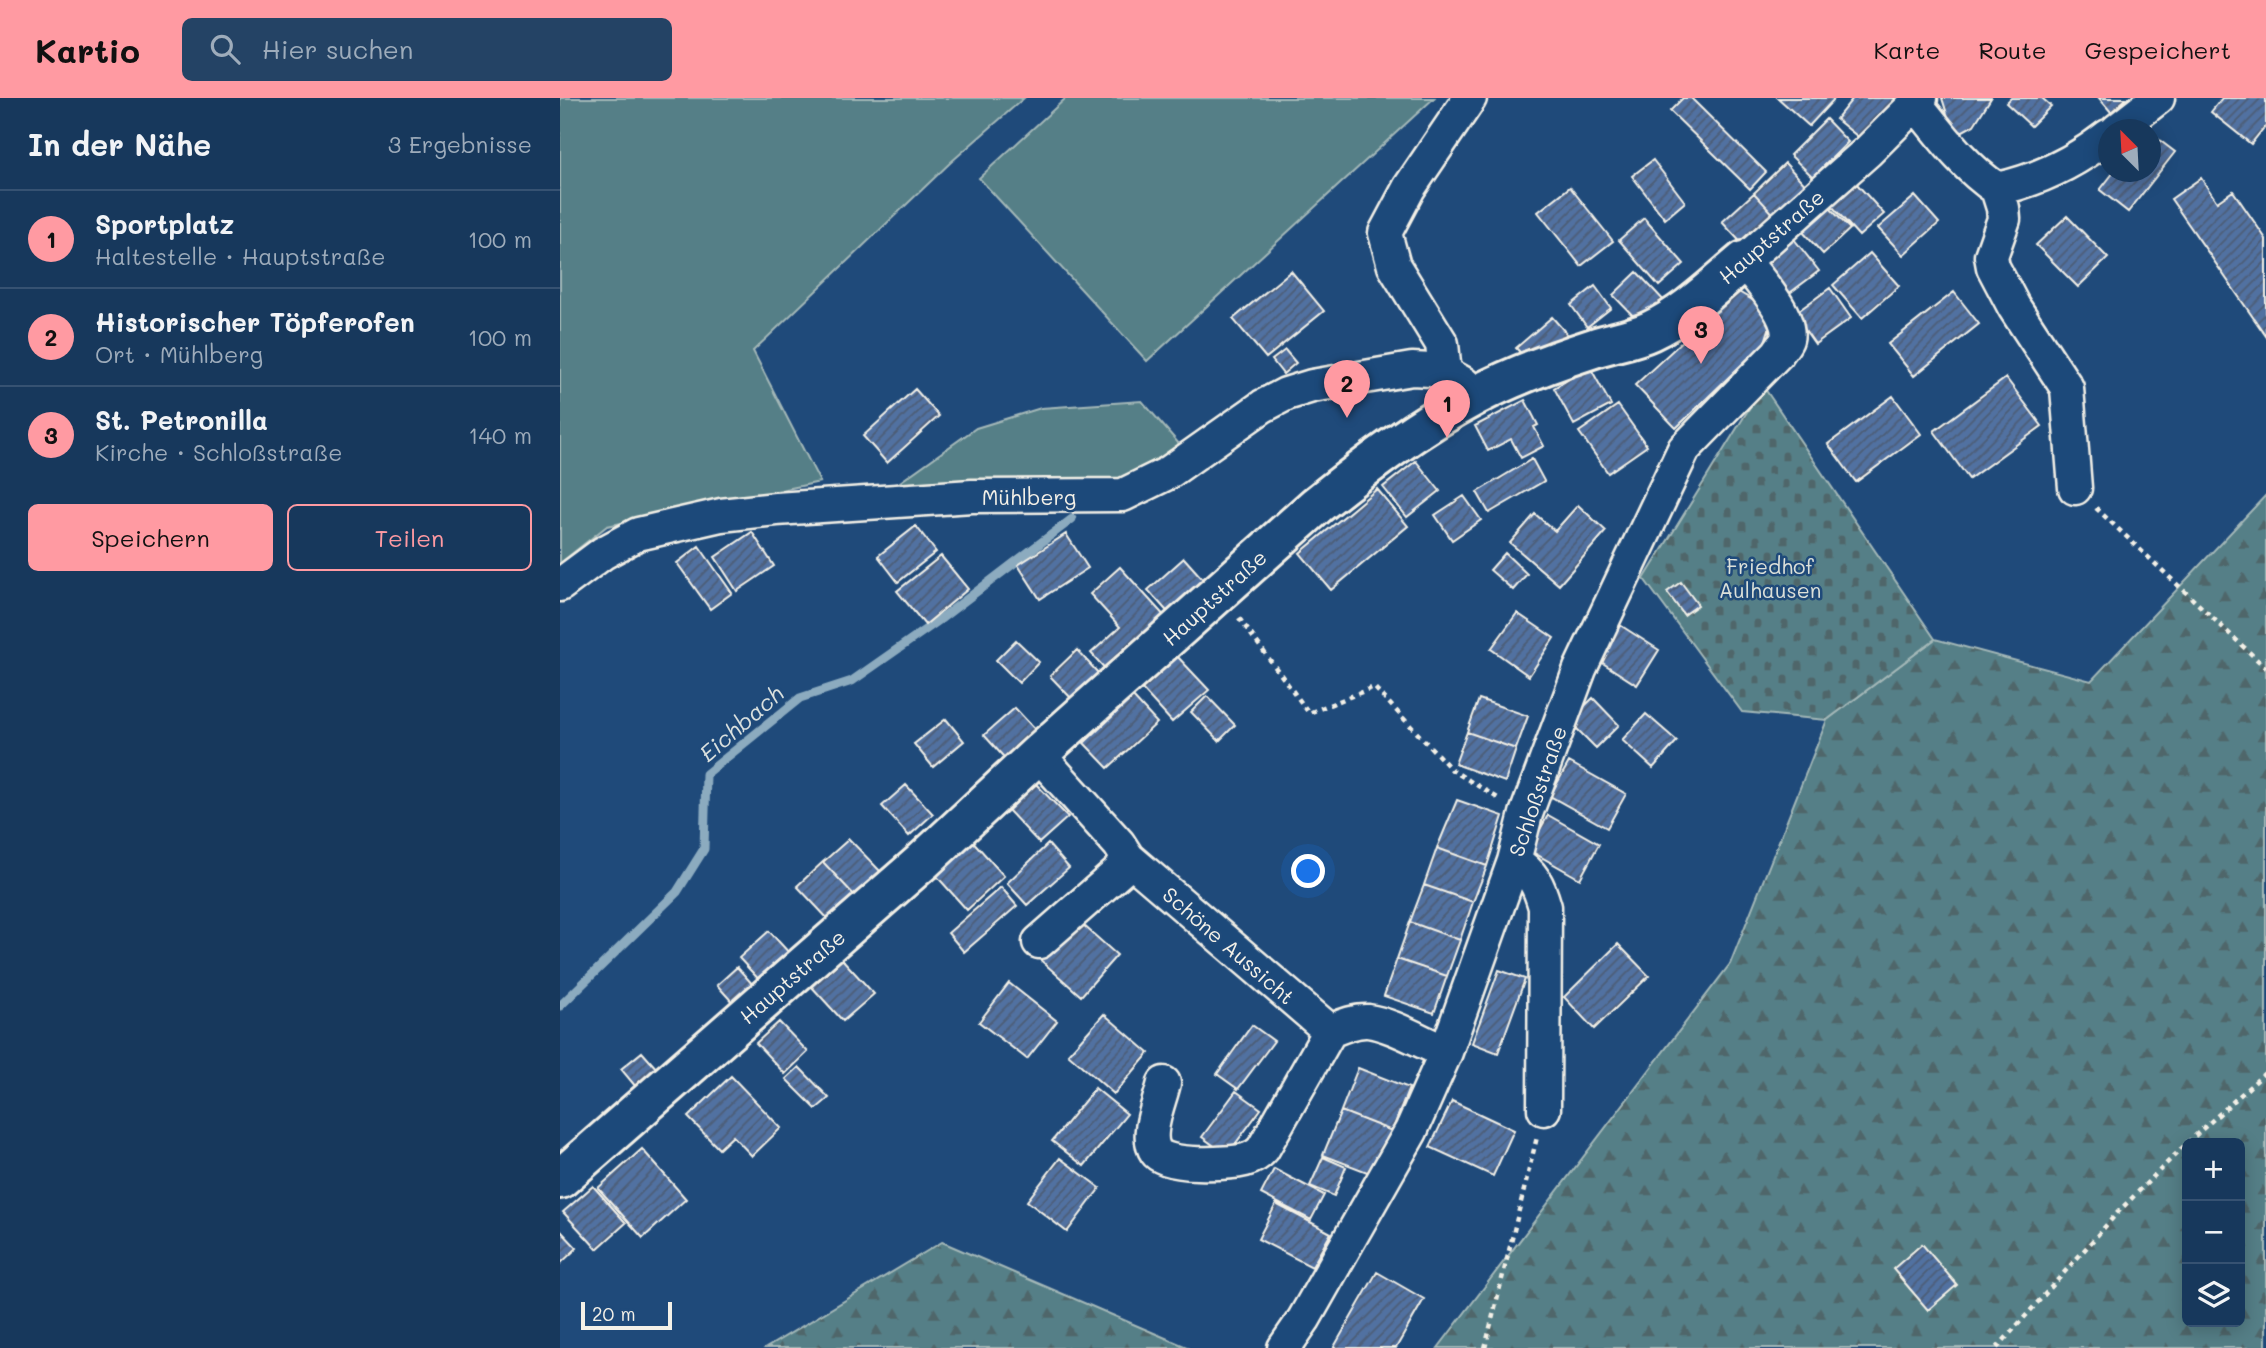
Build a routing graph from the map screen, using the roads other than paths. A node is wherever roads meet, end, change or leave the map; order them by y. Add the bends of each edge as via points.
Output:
1 (1471, 98) edge
2 (2158, 98) edge
3 (1918, 101) edge
4 (2132, 119) edge
5 (2098, 144) edge
6 (1997, 189) junction
7 (1744, 261) junction
8 (1445, 373) junction
9 (1476, 396) junction
10 (2075, 488) road end
11 (560, 585) edge
12 (1038, 754) junction
13 (1128, 858) junction
14 (1514, 861) junction
15 (1039, 942) dead end
16 (1331, 1031) junction
17 (1446, 1052) junction
18 (1164, 1083) dead end
19 (1544, 1109) road end
20 (560, 1179) edge
21 (1284, 1348) edge

1 - 8 street via 1409,188 1385,233 1394,265 1442,344
2 - 4 street
3 - 6 street via 1959,157
3 - 7 street, Hauptstraße
5 - 6 street via 2048,174
6 - 10 street via 2004,219 1993,249 1993,267 2067,388
7 - 9 main road, Hauptstraße via 1685,310 1647,333 1559,360
7 - 14 street, Schloßstraße via 1779,309 1787,339 1685,449 1580,669 1526,814
8 - 9 street, Mühlberg
8 - 11 street, Mühlberg via 1412,369 1286,394 1168,473 1123,495 972,496 721,515 638,534
9 - 12 main road, Hauptstraße via 1403,439 1317,505
12 - 13 street, Schöne Aussicht
12 - 20 main road, Hauptstraße via 922,862
13 - 15 street via 1120,871
13 - 16 street, Schöne Aussicht
14 - 17 street, Schloßstraße
14 - 19 street via 1531,874 1545,907
16 - 17 street via 1366,1021
16 - 18 street via 1257,1156 1178,1163 1157,1154 1152,1129
17 - 21 street, Schloßstraße via 1411,1131

